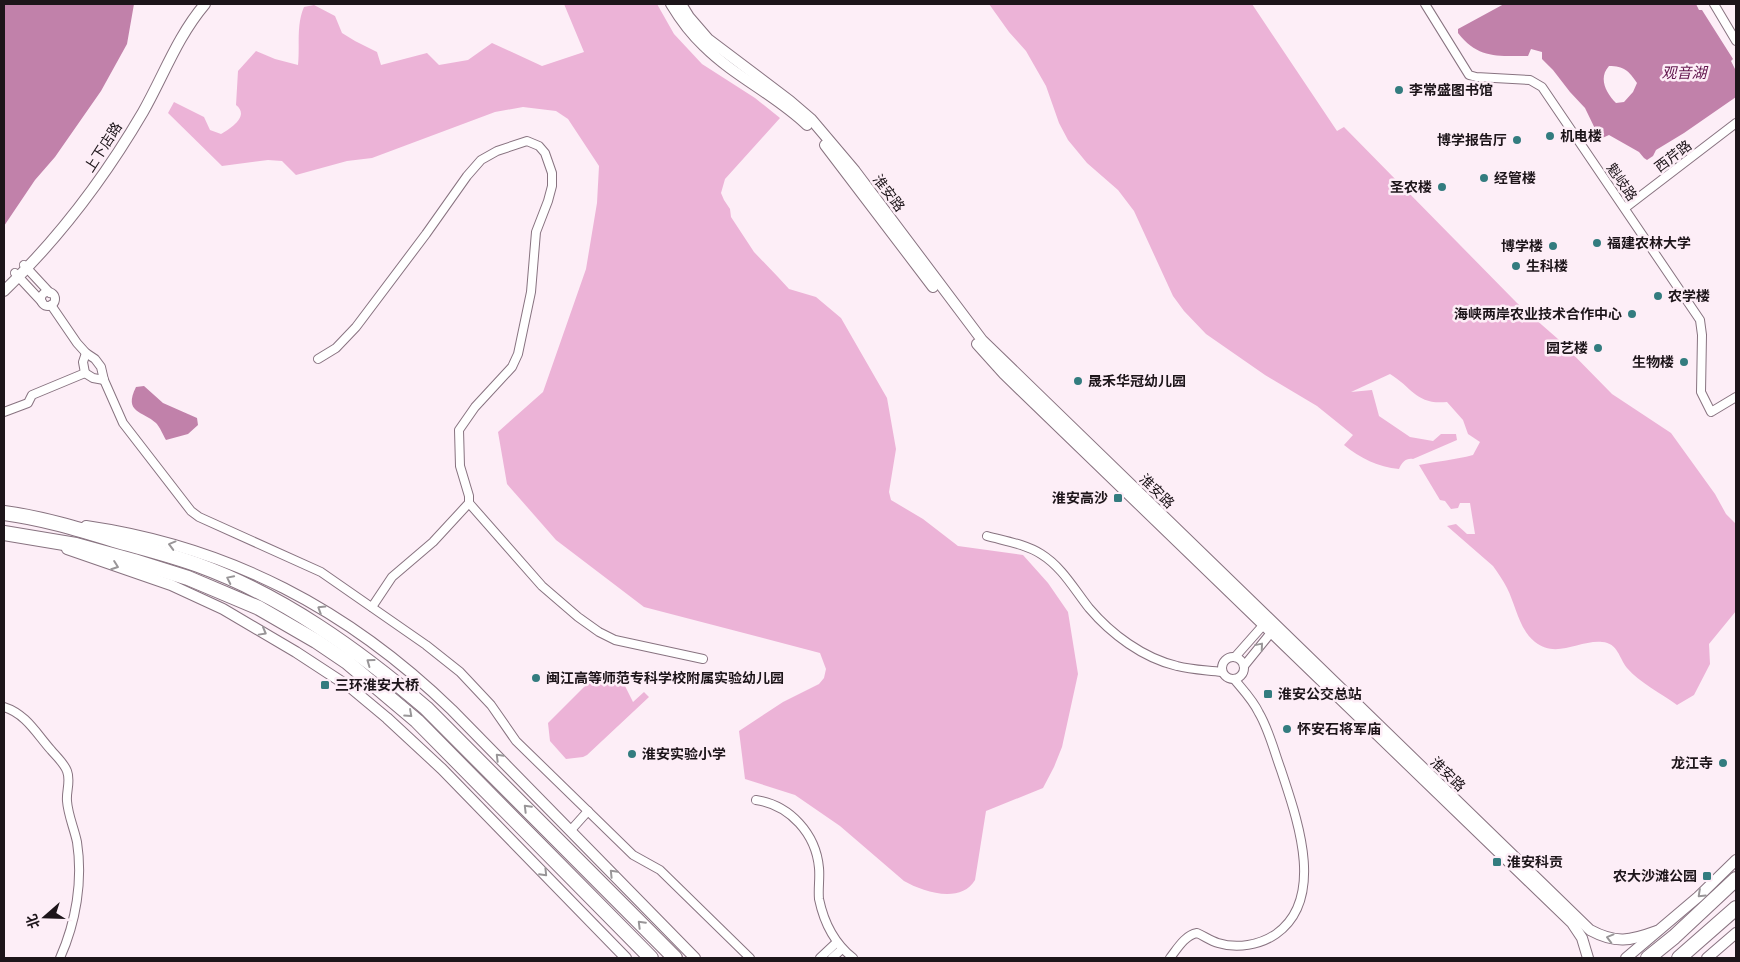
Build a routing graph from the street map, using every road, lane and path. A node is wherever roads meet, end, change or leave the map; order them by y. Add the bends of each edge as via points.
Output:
1 (200, 4) edge
2 (205, 4) edge
3 (671, 4) edge
4 (681, 4) edge
5 (1425, 4) edge
6 (1714, 4) edge
7 (1736, 41) edge
8 (1736, 124) edge
9 (1625, 208) junction
10 (25, 266) junction
11 (16, 275) junction
12 (4, 284) edge
13 (4, 292) edge
14 (50, 293) junction
15 (42, 302) junction
16 (51, 305) junction
17 (86, 353) junction
18 (318, 359) dead end
19 (85, 373) junction
20 (104, 380) junction
21 (1736, 397) edge
22 (4, 412) edge
23 (469, 503) junction
24 (4, 513) edge
25 (49, 521) junction
26 (4, 533) edge
27 (987, 536) dead end
28 (36, 538) junction
29 (372, 607) junction
30 (1266, 622) junction
31 (1274, 629) junction
32 (1235, 656) junction
33 (703, 660) dead end
34 (1244, 666) junction
35 (1222, 672) junction
36 (1234, 679) junction
37 (4, 706) edge
38 (756, 800) dead end
39 (588, 811) junction
40 (572, 830) junction
41 (1736, 860) edge
42 (1736, 879) edge
43 (1736, 908) edge
44 (1657, 931) junction
45 (1736, 933) edge
46 (839, 946) junction
47 (60, 958) edge
48 (626, 958) edge
49 (651, 958) edge
50 (676, 958) edge
51 (695, 958) edge
52 (750, 958) edge
53 (820, 958) edge
54 (832, 958) edge
55 (853, 958) edge
56 (1170, 958) edge
57 (1588, 958) edge
58 (1626, 958) edge
59 (1648, 958) edge
60 (1679, 958) edge
61 (1707, 958) edge

1 - 10 main road, 上下店路 via 182,26 139,112 111,155 81,198
2 - 10 main road, 上下店路 via 183,33 144,110 104,173 50,243
3 - 30 main road, 淮安路 via 703,46 787,107 819,138 1004,374
4 - 30 main road, 淮安路 via 708,39 811,119 855,171 982,340
5 - 9 street, 魁岐路 via 1469,75 1530,80 1542,87
6 - 7 street
8 - 9 street, 西芹路
9 - 21 street, 魁岐路 via 1700,320 1701,392 1711,412
10 - 11 main road, 上下店路
10 - 14 street
11 - 12 main road, 上下店路
11 - 13 main road, 上下店路
11 - 15 street
14 - 15 street via 42,296
14 - 16 street via 54,297
15 - 16 street
16 - 17 street
17 - 19 street via 83,362
17 - 20 street via 102,366
18 - 23 street via 336,348 356,327 481,160 527,141 539,146 552,173 552,186 536,232 530,292 518,354 512,367 458,430 460,466
19 - 20 street
19 - 22 street via 32,394 28,403
20 - 29 street via 123,423 195,514 314,568
23 - 29 street via 433,542 392,577
23 - 33 street via 542,586 599,632 614,640
24 - 25 highway
40 -> 25 main road via 420,680 352,628 304,598 210,556 109,530
50 -> 25 highway via 426,708 353,650 296,612 197,564
26 - 28 highway
27 - 35 street via 1024,546 1042,555 1060,571 1094,613 1146,654 1175,666
28 -> 48 main road via 186,592 223,609 351,688 442,769
28 -> 49 highway via 85,548 195,581 259,608 347,662 440,743
29 - 39 street via 460,672 491,705 516,741
30 - 31 main road, 淮安路
30 - 32 street
34 -> 31 street
44 -> 31 main road, 淮安路 via 1636,939 1621,940 1590,930
31 - 57 main road, 淮安路 via 1572,923 1582,938
32 - 34 street
32 - 35 street via 1224,661
34 - 36 street via 1243,673
35 - 36 street via 1227,678
36 - 56 street via 1266,726 1299,828 1304,882 1299,902 1287,926 1265,941 1226,945 1194,934
37 - 47 street via 27,720 63,764 68,775 67,799 76,841 78,894 70,932
38 - 46 street via 785,811 808,834 817,854 821,908
39 - 40 street
39 - 52 street via 633,855 660,870
51 -> 40 main road
41 -> 44 main road
42 - 59 highway
43 - 60 highway
44 - 58 main road
45 - 61 main road
46 - 53 street
46 - 54 street
46 - 55 street

